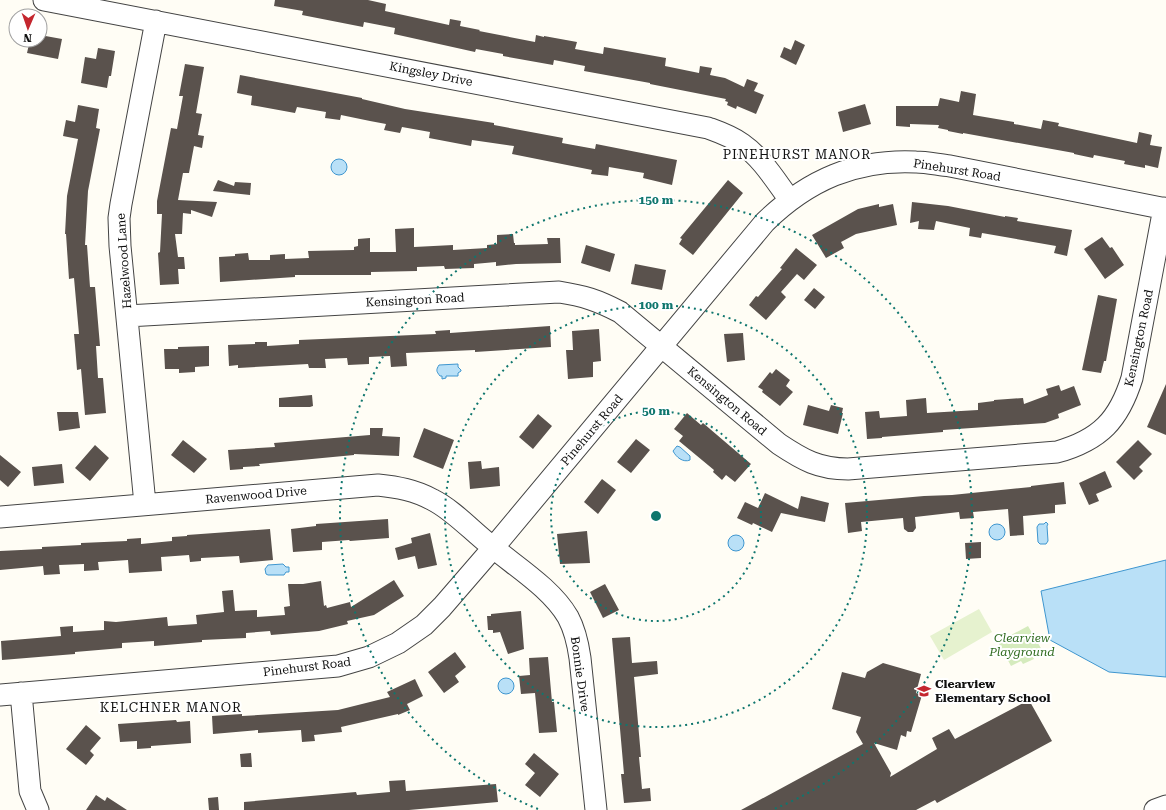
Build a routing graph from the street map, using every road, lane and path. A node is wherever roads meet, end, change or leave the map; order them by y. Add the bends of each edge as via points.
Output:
1 (44, 0) edge
2 (156, 21) junction
3 (790, 200) junction
4 (1165, 208) edge
5 (127, 316) junction
6 (662, 347) junction
7 (145, 504) junction
8 (0, 517) edge
9 (493, 548) junction
10 (21, 693) junction
11 (0, 695) edge
12 (1166, 806) edge
13 (38, 810) edge
14 (596, 810) edge
15 (1155, 810) edge

1 - 2 street, Kingsley Drive
2 - 3 street, Kingsley Drive via 708,128 741,143 755,155
2 - 5 street, Hazelwood Lane via 119,218
3 - 4 street, Pinehurst Road via 818,182 860,166 918,162
3 - 6 street, Pinehurst Road via 766,222
4 - 6 street, Kensington Road via 1128,392 1114,418 1101,430 1085,442 1057,452 848,469 815,465 780,444
5 - 6 street, Kensington Road via 559,292 599,301 620,312
5 - 7 street, Hazelwood Lane
6 - 9 street, Pinehurst Road
7 - 8 street, Ravenwood Drive
7 - 9 street, Ravenwood Drive via 378,485 397,487 438,503
9 - 10 street, Pinehurst Road via 442,608 424,625 391,647 354,662 322,668
9 - 14 street, Bonnie Drive via 548,592 568,617 574,631 580,658
10 - 11 street, Pinehurst Road
10 - 13 street via 30,791
12 - 15 street

